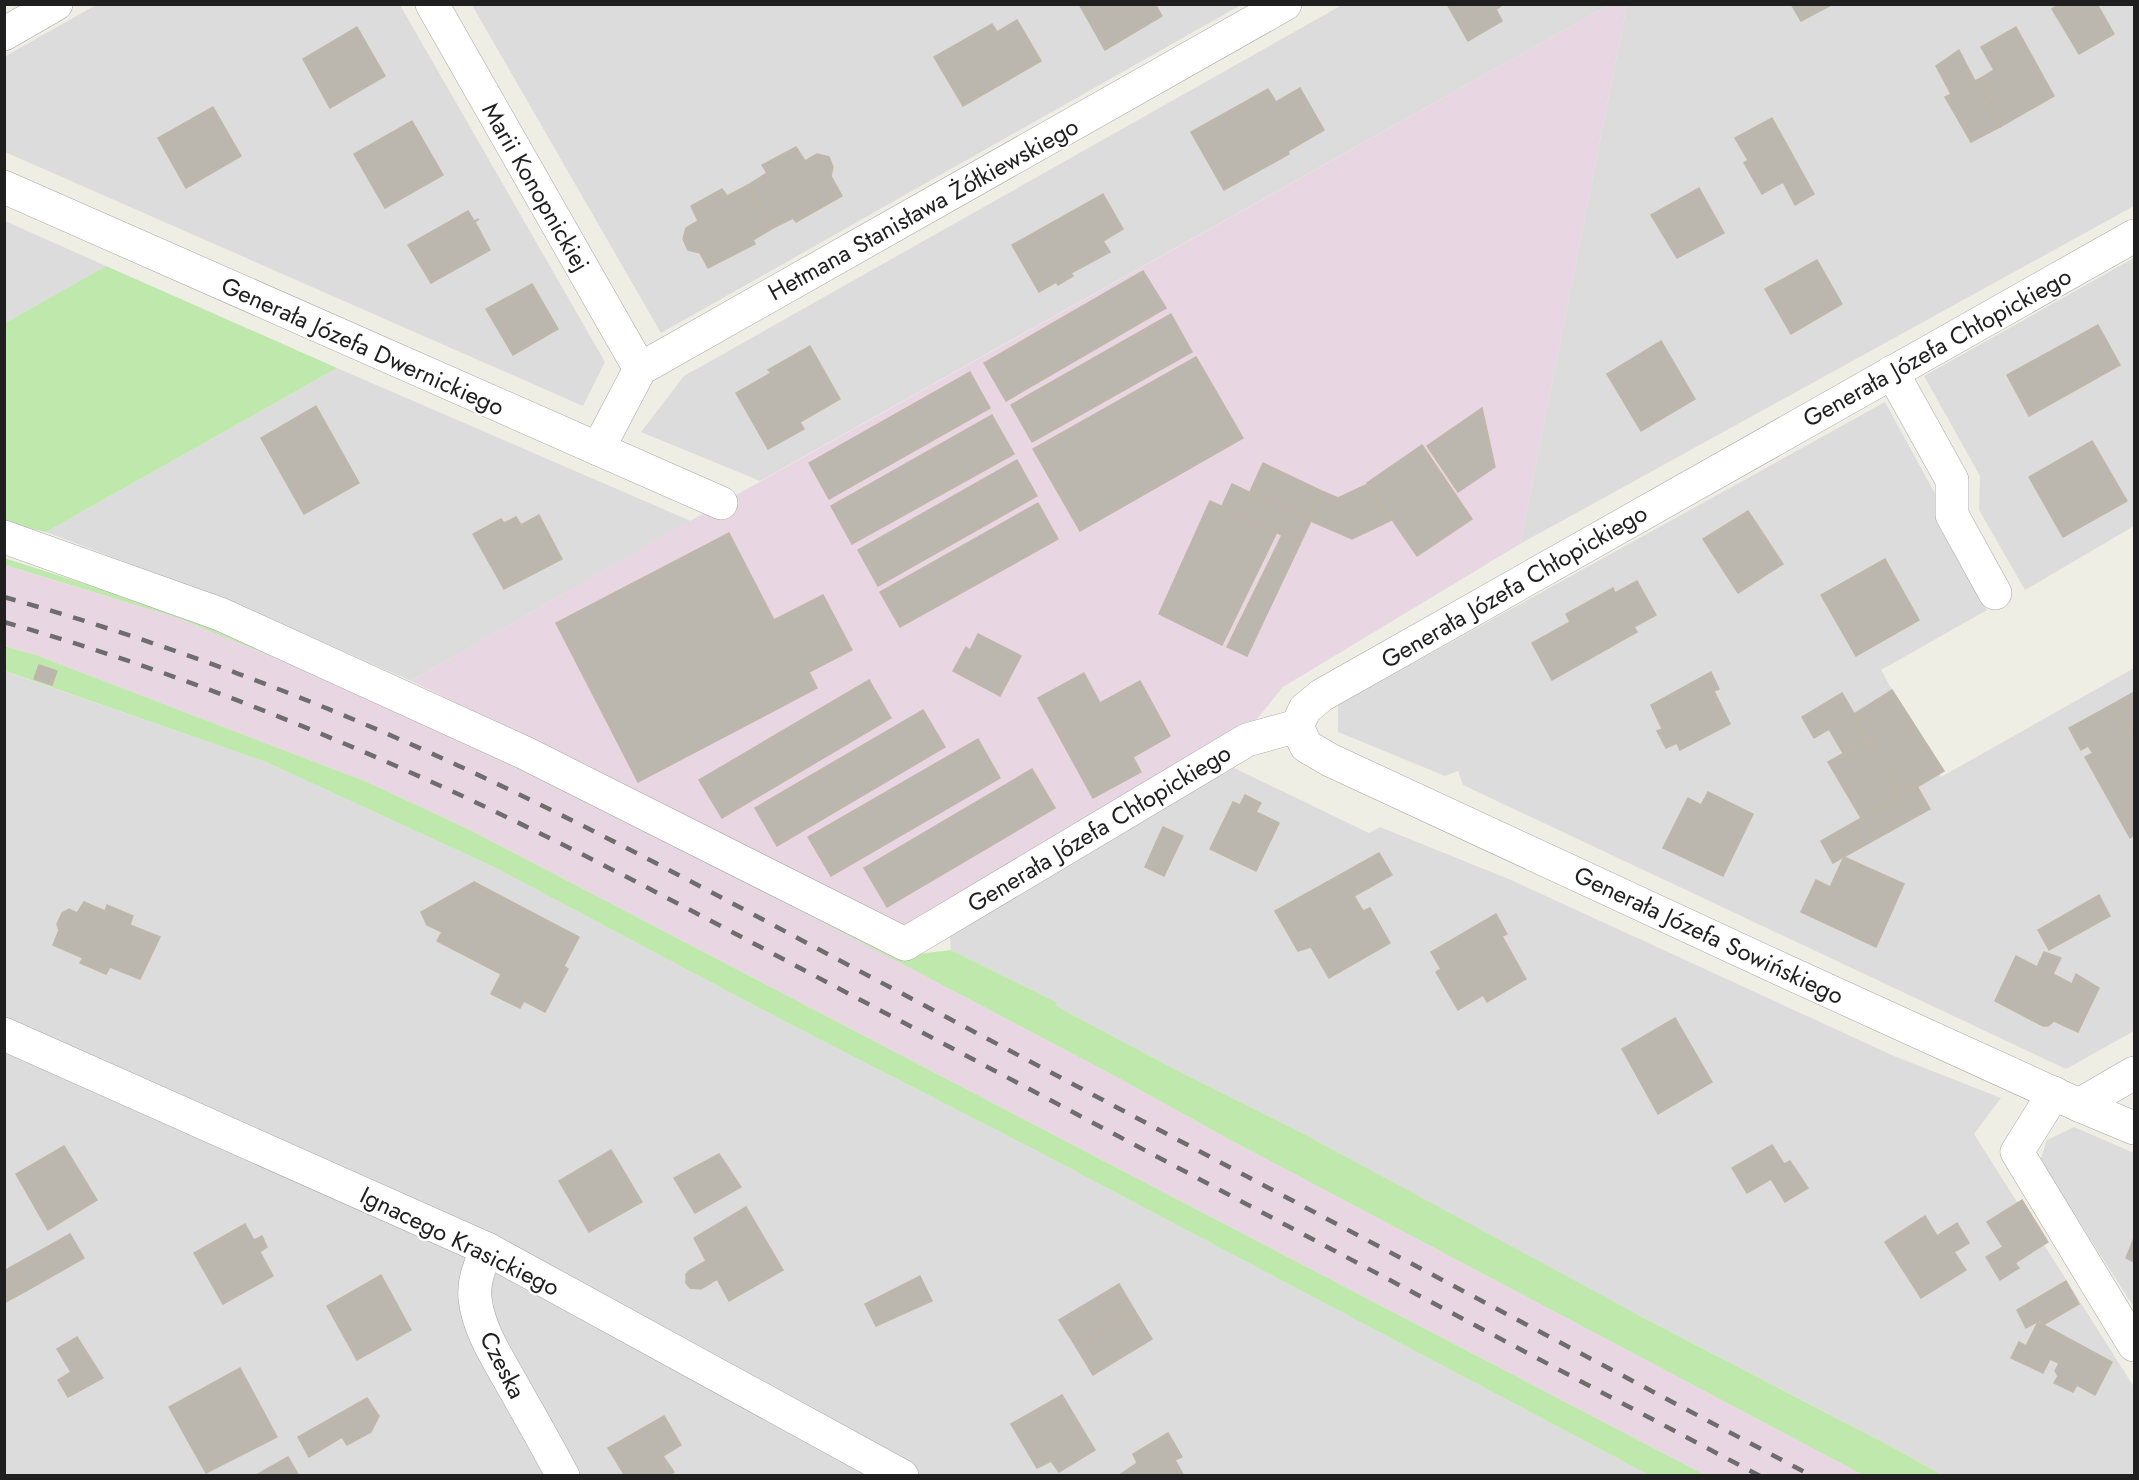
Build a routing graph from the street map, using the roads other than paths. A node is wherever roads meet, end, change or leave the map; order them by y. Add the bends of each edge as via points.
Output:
1 (56, 4) edge
2 (432, 4) edge
3 (1285, 4) edge
4 (4, 34) edge
5 (4, 187) edge
6 (2134, 236) edge
7 (640, 369) junction
8 (1892, 372) junction
9 (598, 449) junction
10 (721, 503) dead end
11 (4, 537) edge
12 (1995, 593) dead end
13 (1297, 726) junction
14 (4, 1034) edge
15 (2134, 1073) edge
16 (2066, 1099) junction
17 (2134, 1128) edge
18 (487, 1249) junction
19 (2134, 1346) edge
20 (563, 1476) edge
21 (902, 1476) edge

1 - 4 street
2 - 7 street, Marii Konopnickiej
3 - 7 street, Hetmana Stanisława Żółkiewskiego
5 - 9 street, Generała Józefa Dwernickiego
6 - 8 street, Generała Józefa Chłopickiego
7 - 9 street
8 - 12 street via 1952,480 1952,515
8 - 13 street, Generała Józefa Chłopickiego via 1322,695 1305,709
9 - 10 street, Generała Józefa Dwernickiego
11 - 13 street, Generała Józefa Chłopickiego via 220,614 525,753 904,944 1248,740
13 - 16 street, Generała Józefa Sowińskiego via 1306,746 1330,760
14 - 18 street, Ignacego Krasickiego
15 - 16 street
16 - 17 street, Generała Józefa Sowińskiego
16 - 19 street via 2017,1152
18 - 20 street, Czeska via 475,1286 479,1317
18 - 21 street, Ignacego Krasickiego

